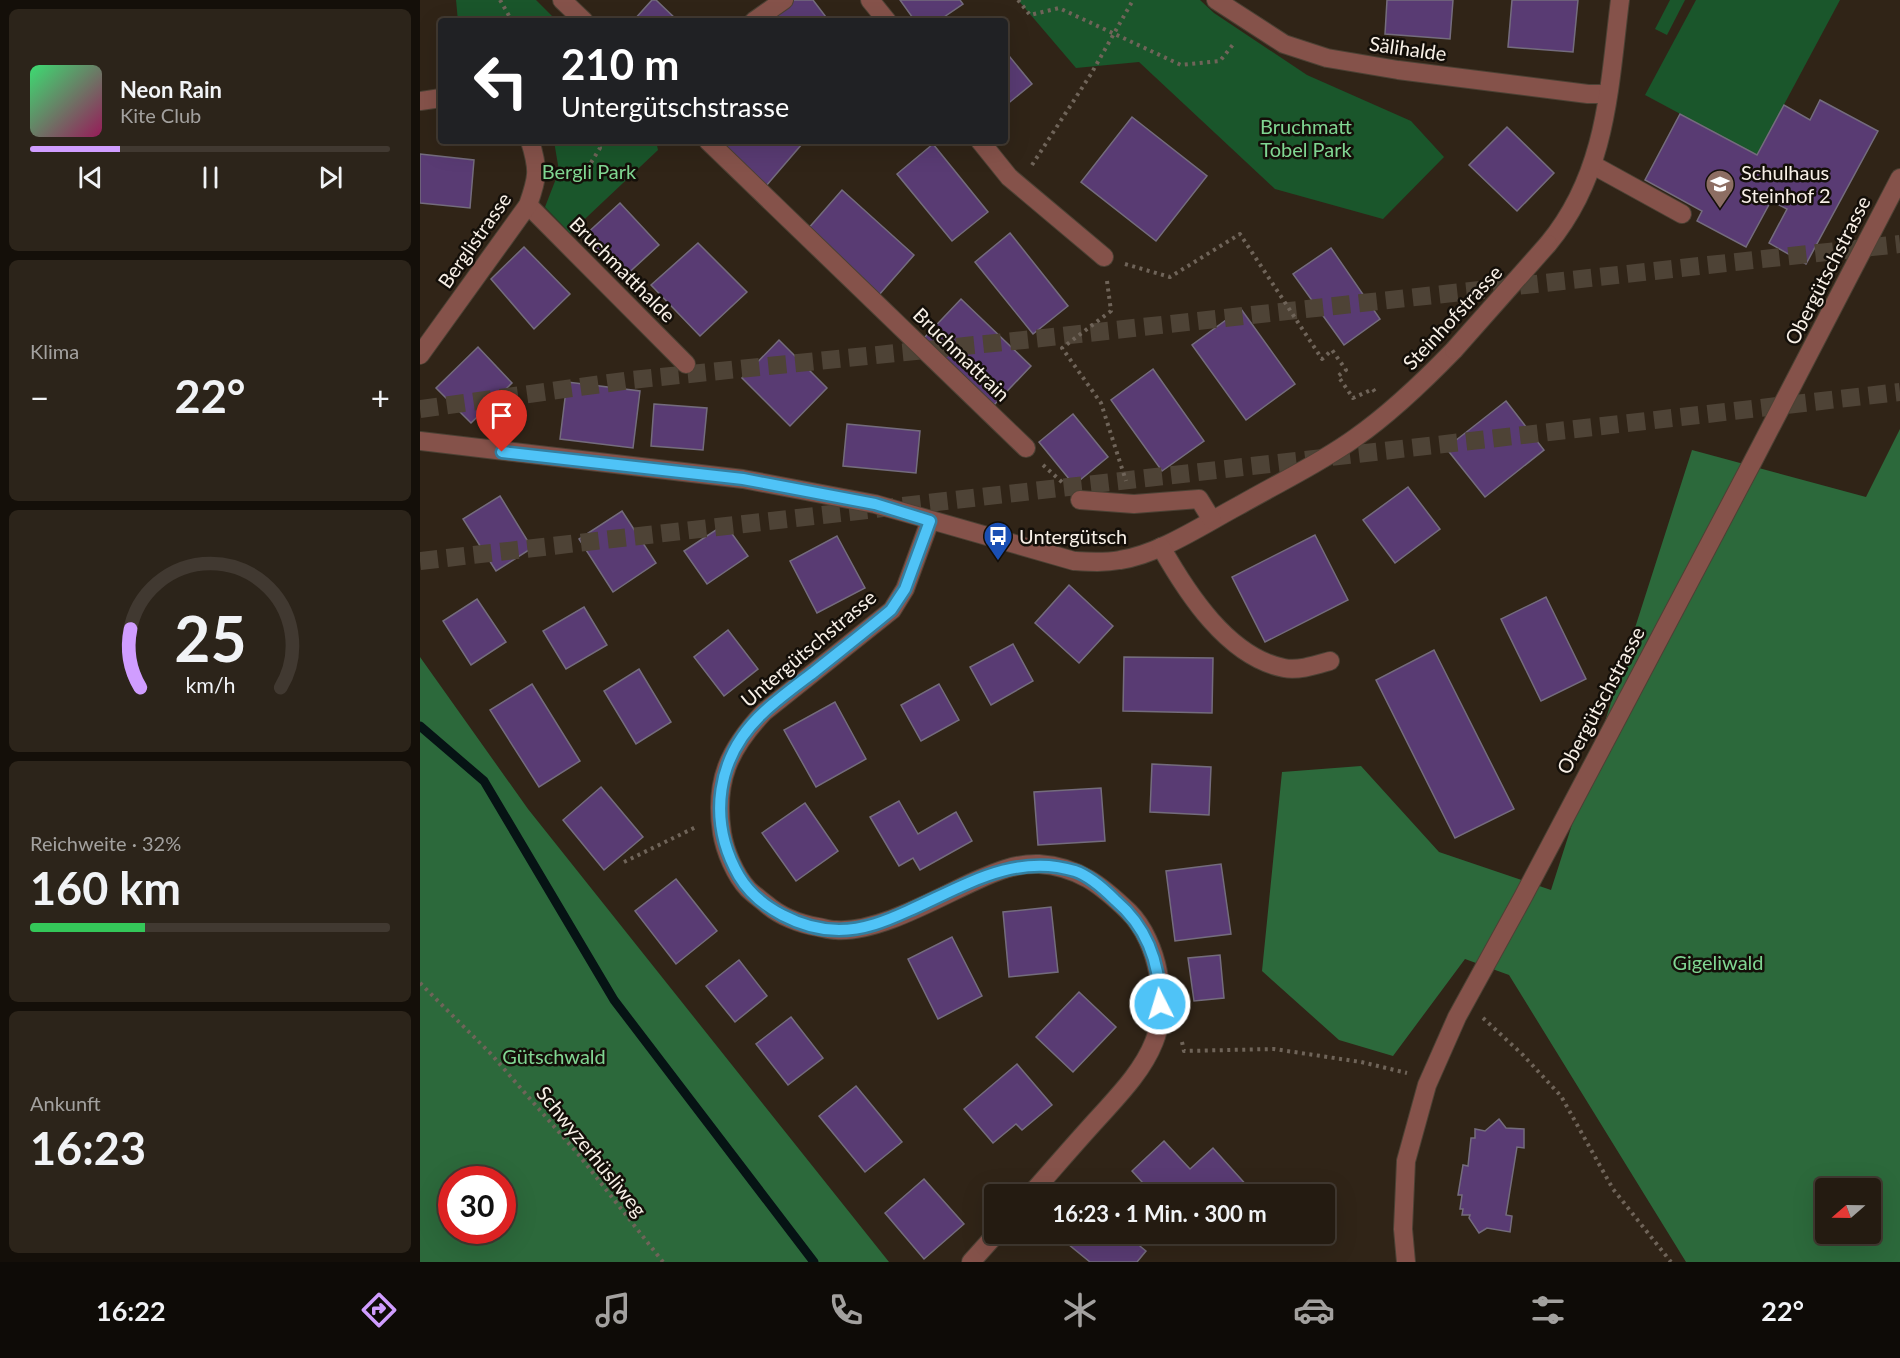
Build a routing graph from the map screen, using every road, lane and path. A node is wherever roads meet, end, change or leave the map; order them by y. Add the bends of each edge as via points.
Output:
1 (500, 0) edge
2 (562, 0) edge
3 (784, 0) edge
4 (870, 0) edge
5 (1018, 0) edge
6 (1133, 0) edge
7 (1215, 0) edge
8 (1620, 0) edge
9 (510, 18) edge
10 (581, 18) edge
11 (758, 18) edge
12 (885, 18) edge
13 (1114, 33) junction
14 (1238, 39) dead end
15 (1608, 94) junction
16 (438, 98) edge
17 (420, 101) edge
18 (531, 144) edge
19 (597, 144) edge
20 (711, 144) edge
21 (982, 144) edge
22 (1593, 165) junction
23 (557, 178) dead end
24 (1900, 178) edge
25 (1018, 186) junction
26 (528, 205) junction
27 (1682, 214) dead end
28 (1104, 257) junction
29 (420, 355) edge
30 (686, 364) dead end
31 (1389, 412) junction
32 (420, 441) edge
33 (1026, 447) joint
34 (1118, 453) dead end
35 (1080, 500) joint
36 (1212, 520) junction
37 (930, 521) junction
38 (1161, 547) junction
39 (1330, 661) dead end
40 (695, 826) dead end
41 (624, 862) dead end
42 (420, 983) edge
43 (1478, 1014) dead end
44 (1179, 1037) dead end
45 (1408, 1073) dead end
46 (1040, 1184) edge
47 (987, 1244) edge
48 (663, 1262) edge
49 (971, 1262) edge
50 (1406, 1262) edge
51 (1671, 1262) edge

1 - 9 path
2 - 10 street
3 - 11 street
4 - 12 street
5 - 13 path via 1030,15 1059,8
6 - 13 path
7 - 15 street, Sälihalde via 1284,44 1327,58
8 - 15 street, Steinhofstrasse
13 - 14 path via 1181,65 1220,61
13 - 25 path
15 - 22 street, Steinhofstrasse
16 - 17 street
18 - 26 street, Berglistrasse via 537,177
19 - 23 path via 600,148 584,174
20 - 33 street, Bruchmattrain
21 - 25 street
22 - 27 street
22 - 31 street, Steinhofstrasse, bridge via 1564,225 1454,350
24 - 50 street, Obergütschstrasse via 1458,1017 1426,1085 1406,1161
25 - 28 street
26 - 29 street, Berglistrasse
26 - 30 street, Bruchmatthalde
28 - 31 path via 1170,277 1240,234 1322,359 1332,350 1346,370 1338,376 1353,398 1373,389
28 - 34 path via 1111,310 1062,348 1101,403
31 - 36 street, Steinhofstrasse via 1329,455
32 - 37 street via 743,479 875,504
33 - 35 path
35 - 36 street via 1134,504 1198,499
36 - 38 street, Steinhofstrasse
37 - 38 street, Steinhofstrasse via 1074,561 1122,560
37 - 46 street, Untergütschstrasse via 905,589 891,610 764,712 735,747 724,771 719,805 723,836 746,887 773,910 806,925 837,930 880,923 1001,869 1038,864 1076,871 1099,885 1132,915 1157,967 1160,1020 1155,1041 1124,1089
38 - 39 street via 1181,582 1218,627 1246,653 1286,668
40 - 41 path
42 - 48 path, Schwyzerhüsliweg via 491,1054 578,1154
43 - 51 path via 1561,1096 1613,1189
44 - 45 path via 1184,1051 1274,1049
47 - 49 street

